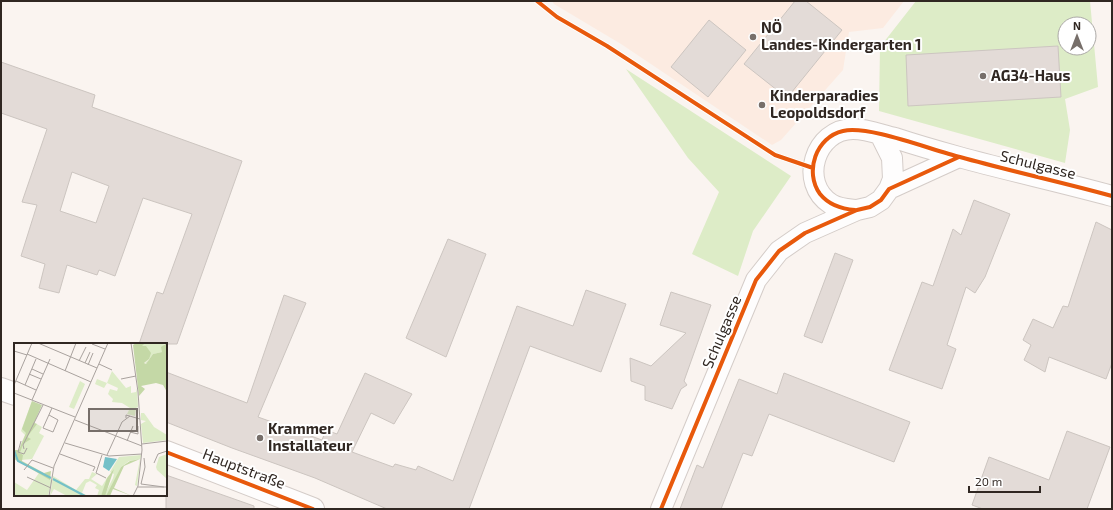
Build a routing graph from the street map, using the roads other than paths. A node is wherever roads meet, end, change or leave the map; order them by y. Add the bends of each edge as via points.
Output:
1 (880, 134) junction
2 (959, 157) junction
3 (889, 189) junction
4 (1112, 196) edge
5 (857, 210) junction
6 (1, 388) edge
7 (14, 394) edge
8 (167, 452) edge
9 (312, 509) edge
10 (661, 509) edge

1 - 2 street, Schulgasse
1 - 3 street via 892,158 893,179
1 - 5 street, Schulgasse via 853,129 841,131 830,136 815,156 814,181 820,194 830,204 843,209
2 - 3 street, Schulgasse
2 - 4 street, Schulgasse
3 - 5 street, Schulgasse via 881,200 870,207
5 - 10 street, Schulgasse via 805,233 779,251 756,280
6 - 7 street
8 - 9 street, Hauptstraße

